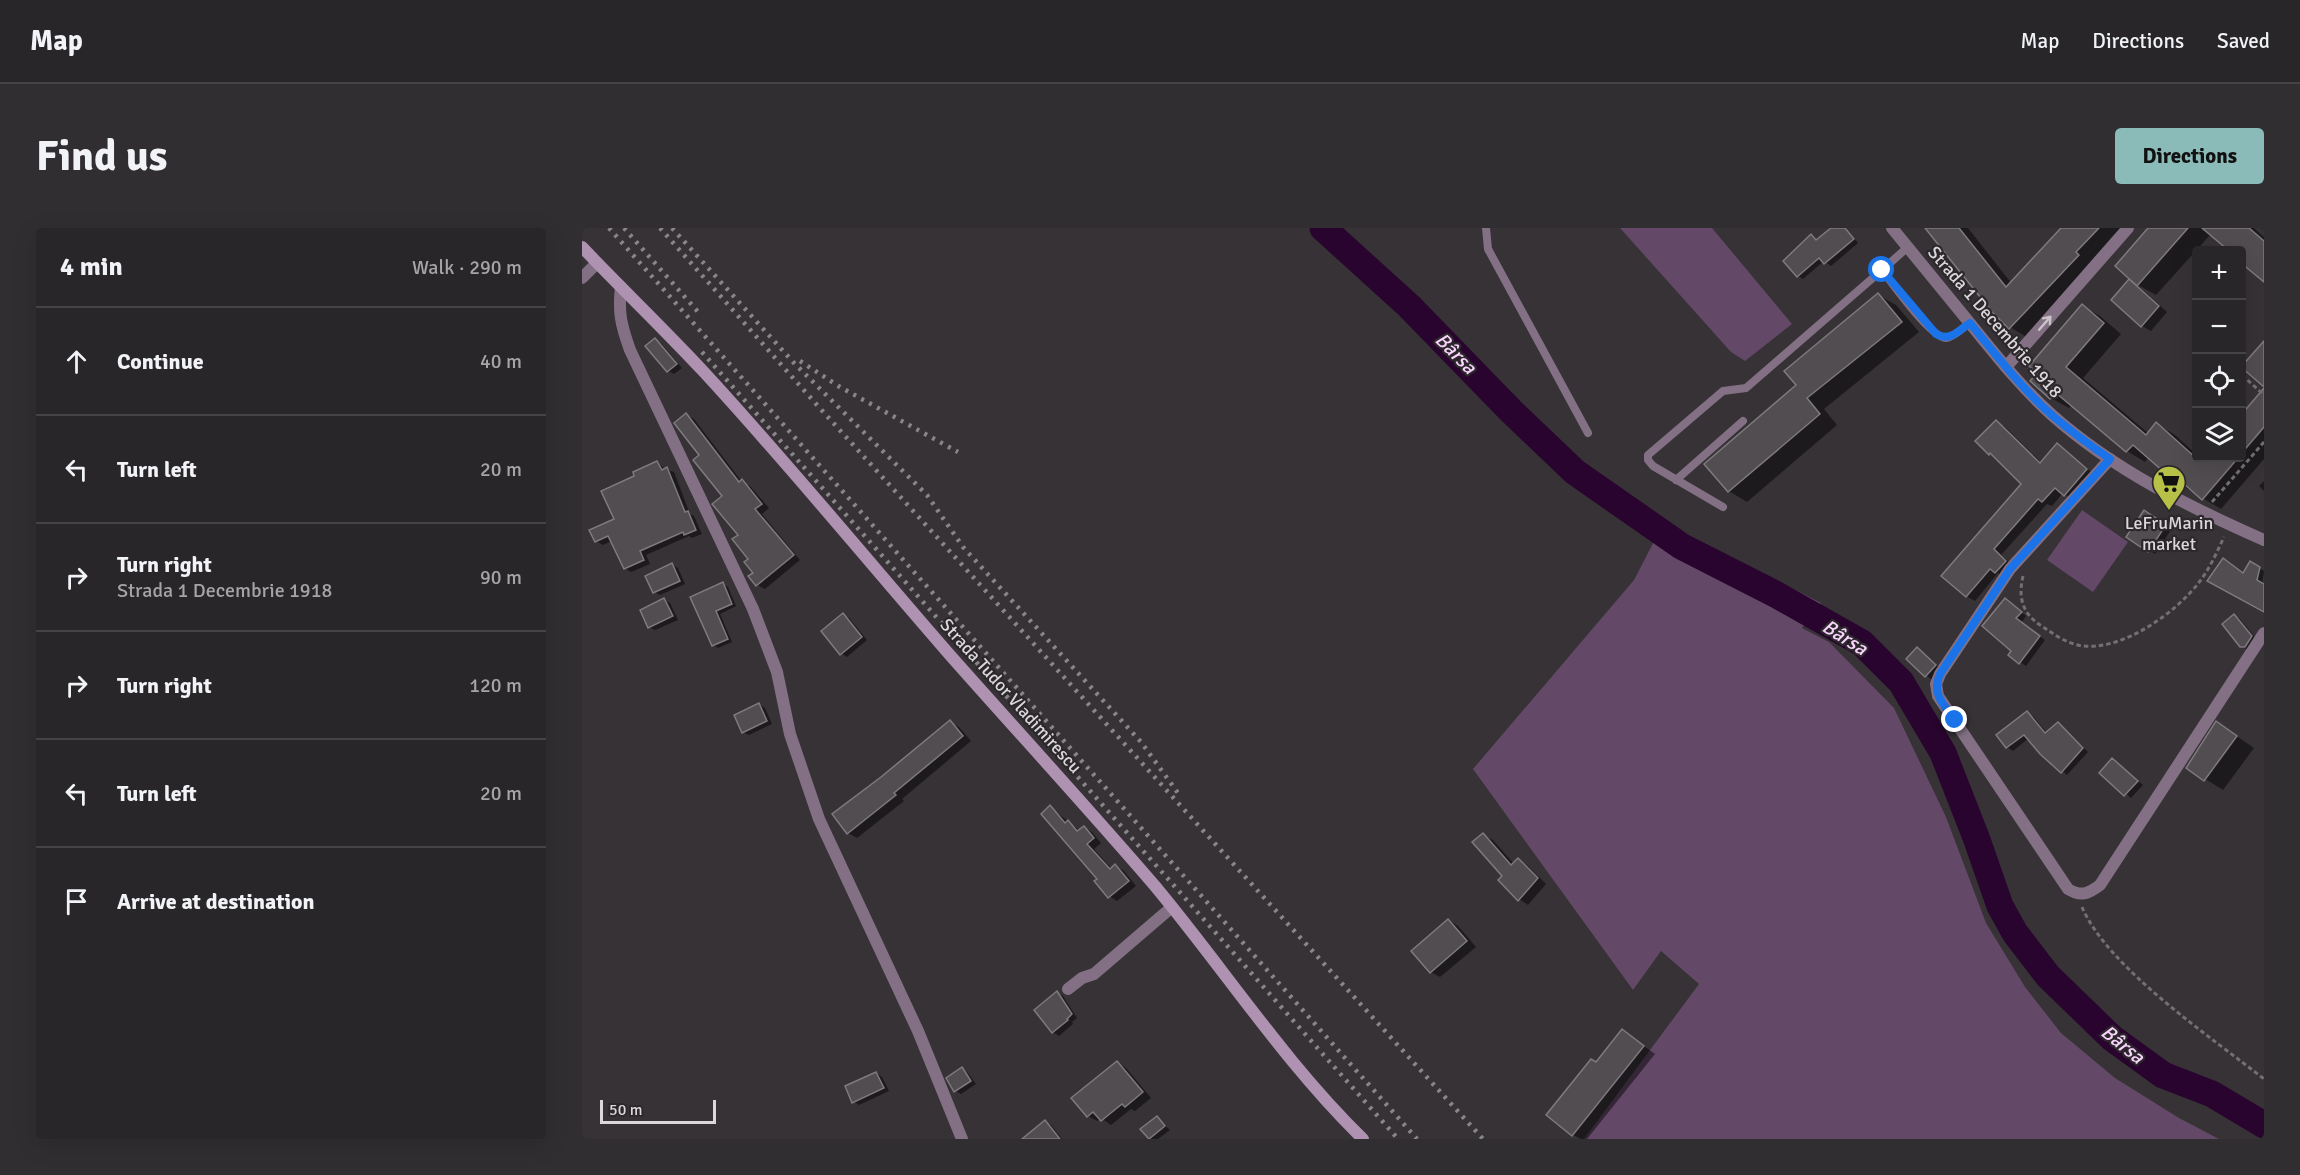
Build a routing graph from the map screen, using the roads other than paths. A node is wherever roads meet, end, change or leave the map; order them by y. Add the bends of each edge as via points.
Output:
1 (1486, 228) edge
2 (1892, 228) edge
3 (2128, 228) edge
4 (1908, 247) junction
5 (582, 248) edge
6 (597, 263) junction
7 (1882, 270) junction
8 (582, 278) edge
9 (621, 286) junction
10 (1970, 323) junction
11 (2006, 367) junction
12 (1743, 421) dead end
13 (1588, 433) dead end
14 (2110, 459) junction
15 (1676, 480) junction
16 (1723, 507) dead end
17 (2264, 540) edge
18 (2264, 633) edge
19 (1172, 907) junction
20 (1068, 989) dead end
21 (962, 1139) edge
22 (1363, 1139) edge

1 - 13 lane via 1488,249
2 - 4 street, Strada 1 Decembrie 1918
11 -> 3 street
4 - 7 lane
4 - 10 street, Strada 1 Decembrie 1918
5 - 6 main road, Strada Tudor Vladimirescu
6 - 8 street
6 - 9 main road, Strada Tudor Vladimirescu
7 - 10 lane via 1942,338 1950,338
7 - 15 lane via 1746,388 1723,391 1648,455 1653,466
9 - 19 main road, Strada Tudor Vladimirescu via 711,381
9 - 21 street via 620,321 630,350 753,609 777,672 790,734 816,810 918,1031
10 - 11 street, Strada 1 Decembrie 1918
11 - 14 street, Strada 1 Decembrie 1918 via 2054,417
12 - 15 lane
14 - 17 street, Strada 1 Decembrie 1918 via 2157,488
14 - 18 street via 2010,569 1936,684 1938,696 2068,889 2088,894 2100,885
15 - 16 lane
19 - 20 street via 1094,974
19 - 22 main road, Strada Tudor Vladimirescu via 1302,1073

